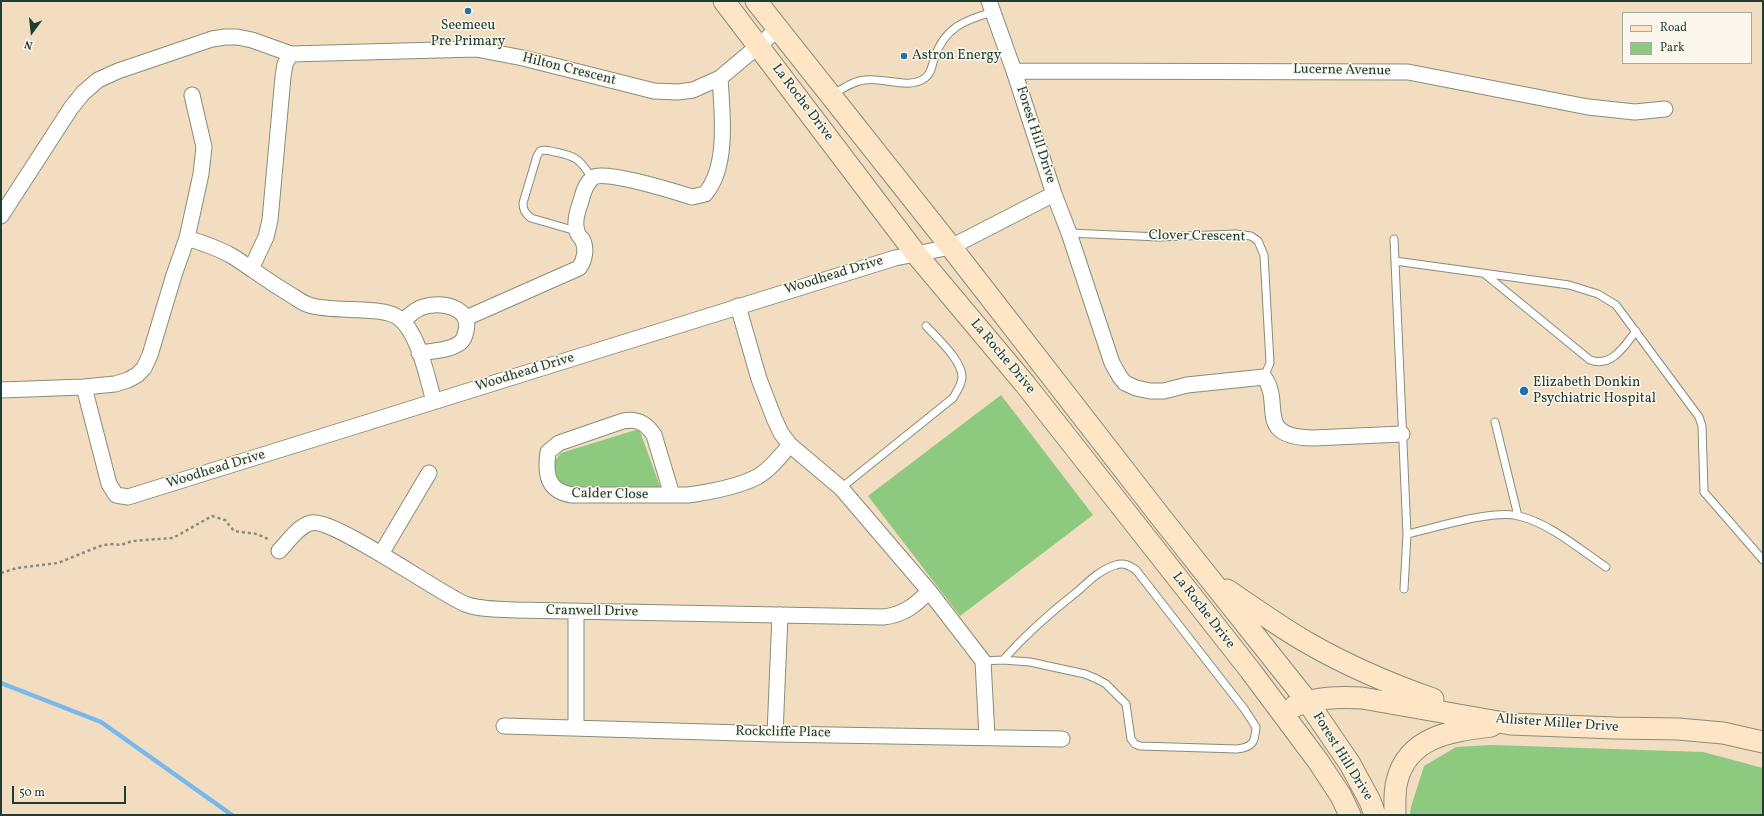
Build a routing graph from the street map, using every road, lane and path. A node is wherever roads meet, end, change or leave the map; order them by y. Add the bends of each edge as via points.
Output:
1 (724, 1) edge
2 (756, 1) edge
3 (991, 7) edge
4 (778, 29) junction
5 (758, 45) junction
6 (291, 54) junction
7 (1014, 71) junction
8 (720, 78) junction
9 (192, 95) dead end
10 (831, 96) junction
11 (1666, 109) dead end
12 (592, 178) junction
13 (1054, 194) junction
14 (1, 216) edge
15 (576, 231) junction
16 (1069, 233) junction
17 (187, 238) junction
18 (1394, 238) dead end
19 (952, 247) junction
20 (916, 254) junction
21 (1395, 261) junction
22 (251, 269) junction
23 (1486, 274) junction
24 (738, 306) junction
25 (466, 318) junction
26 (403, 321) junction
27 (926, 326) dead end
28 (1636, 331) junction
29 (419, 353) junction
30 (1264, 377) junction
31 (84, 387) junction
32 (1, 390) edge
33 (434, 401) junction
34 (1494, 422) dead end
35 (1402, 434) junction
36 (790, 445) junction
37 (429, 473) dead end
38 (840, 488) junction
39 (672, 495) junction
40 (1518, 516) junction
41 (1407, 534) junction
42 (281, 548) joint
43 (381, 554) junction
44 (1763, 560) edge
45 (1606, 567) dead end
46 (1, 573) edge
47 (1211, 580) junction
48 (1404, 589) dead end
49 (929, 591) junction
50 (576, 612) junction
51 (780, 615) junction
52 (1003, 660) junction
53 (982, 661) junction
54 (1307, 701) junction
55 (1282, 712) junction
56 (1506, 723) junction
57 (504, 726) dead end
58 (576, 727) junction
59 (775, 734) junction
60 (987, 737) junction
61 (1062, 739) dead end
62 (1763, 742) edge
63 (1350, 815) edge
64 (1375, 815) edge
65 (1394, 815) edge

1 - 5 street, La Roche Drive
2 - 4 street, La Roche Drive
3 - 7 street, Forest Hill Drive
3 - 10 lane via 946,35 927,78 904,83 873,79 857,81
4 - 5 street, Hilton Crescent
4 - 10 street, La Roche Drive
5 - 8 street, Hilton Crescent
5 - 20 street, La Roche Drive
6 - 8 street, Hilton Crescent via 476,49 523,58 654,91 693,90
6 - 14 street via 252,40 224,37 118,71 98,80 71,108
6 - 22 street via 285,64 283,77 270,220 266,236
7 - 11 street, Lucerne Avenue via 1408,72 1588,107 1635,112
7 - 13 street, Forest Hill Drive
8 - 12 street via 723,120 720,154 714,180 705,194 692,197 613,176
9 - 17 street via 204,146 201,174
10 - 19 street, La Roche Drive
12 - 15 street via 586,185 581,200
12 - 15 lane via 582,164 570,155 545,150 540,151 537,156 523,209 531,218
13 - 16 street
13 - 19 street, Forest Hill Drive
15 - 25 street via 583,241 585,250 579,268
16 - 30 street via 1112,363 1125,383 1150,392 1187,385
16 - 30 lane, Clover Crescent via 1160,237 1236,234 1251,236 1258,241 1264,255 1270,364
17 - 22 street via 210,245
17 - 31 street via 144,368 128,380
18 - 21 lane
19 - 20 street, Forest Hill Drive
19 - 47 street, La Roche Drive
20 - 24 street, Woodhead Drive via 895,258
20 - 55 street, La Roche Drive via 1025,384
21 - 23 lane
21 - 35 lane
22 - 26 street via 309,305 326,309 388,313
23 - 28 lane via 1569,285 1598,294 1616,305
23 - 28 lane via 1590,360 1596,362 1612,358 1621,351
24 - 33 street, Woodhead Drive
24 - 36 street via 759,379 774,418
25 - 26 street via 458,310 434,305 422,307
25 - 29 street via 467,329 461,342 450,347
26 - 29 street
27 - 38 lane via 961,369 960,386 953,398
28 - 44 lane via 1699,417 1702,426 1704,492
29 - 33 street
30 - 35 street via 1270,385 1272,413 1277,426 1286,434 1301,438
31 - 32 street
31 - 33 street, Woodhead Drive via 111,489 122,497
34 - 40 lane
35 - 41 lane
36 - 38 street
36 - 39 street, Calder Close via 757,477 706,493
37 - 43 street
38 - 49 street
39 - 39 street, Calder Close via 654,434 649,426 639,421 631,420 616,424 559,443 548,452 548,479 564,494
40 - 41 lane via 1476,518
40 - 45 lane via 1542,524
41 - 48 lane
42 - 43 street, Cranwell Drive via 301,528 311,523 322,523
42 - 46 path via 258,534 234,531 225,520 212,516 173,538 105,545 58,563 17,568
43 - 50 street, Cranwell Drive via 455,599 468,604 482,608
47 - 54 street, La Roche Drive
47 - 56 street via 1282,627 1337,658 1394,685
49 - 51 street, Cranwell Drive via 916,605 893,616
49 - 53 street
50 - 51 street, Cranwell Drive
50 - 58 street
51 - 59 street
52 - 52 lane via 1049,614 1097,575 1116,564 1129,565 1136,570 1245,710 1256,727 1254,741 1247,748 1237,749 1140,746 1131,739 1126,704 1106,684 1084,674 1052,666
52 - 53 lane
53 - 60 street
54 - 55 street, Allister Miller Drive
54 - 56 street, Allister Miller Drive via 1343,697 1362,698
54 - 64 street, Forest Hill Drive via 1350,764
55 - 63 street, Forest Hill Drive via 1338,790
56 - 62 street, Allister Miller Drive via 1678,729 1723,733
56 - 65 street via 1438,735 1417,748 1400,770 1396,782
57 - 58 street, Rockcliffe Place
58 - 59 street, Rockcliffe Place
59 - 60 street, Rockcliffe Place
60 - 61 street, Rockcliffe Place

